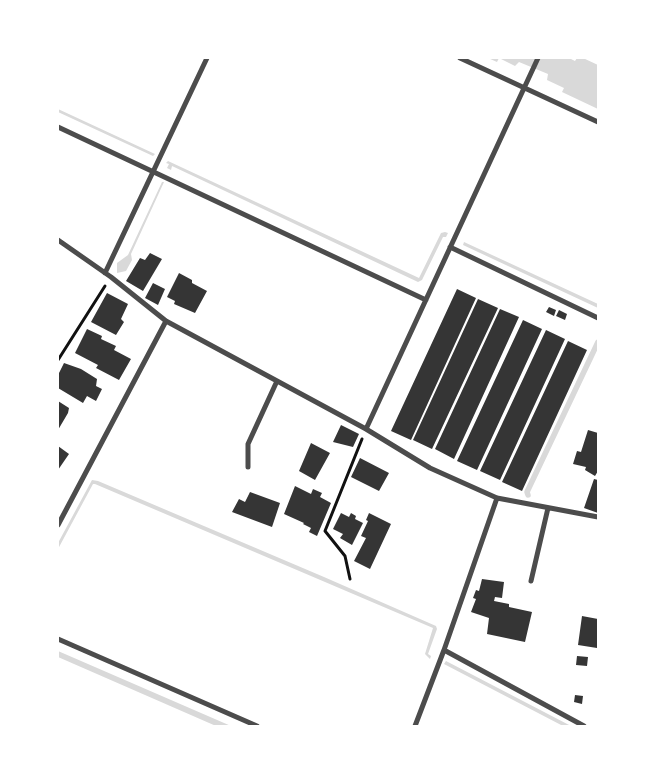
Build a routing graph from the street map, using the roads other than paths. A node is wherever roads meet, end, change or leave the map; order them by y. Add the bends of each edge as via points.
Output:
1 (207, 58) edge
2 (460, 58) edge
3 (538, 58) edge
4 (524, 88) junction
5 (598, 122) edge
6 (58, 126) edge
7 (153, 171) junction
8 (58, 240) edge
9 (450, 247) junction
10 (105, 273) junction
11 (426, 300) junction
12 (598, 318) edge
13 (166, 321) junction
14 (277, 381) junction
15 (366, 429) junction
16 (248, 468) dead end
17 (498, 498) junction
18 (548, 508) junction
19 (598, 517) edge
20 (58, 525) edge
21 (531, 581) dead end
22 (58, 639) edge
23 (444, 650) junction
24 (257, 726) edge
25 (415, 726) edge
26 (584, 726) edge

1 - 7 street
2 - 4 street
3 - 4 street
4 - 5 street
4 - 9 street
6 - 7 street
7 - 10 street
7 - 11 street
8 - 10 street
9 - 11 street
9 - 12 street
10 - 13 street
11 - 15 street
13 - 14 street
13 - 20 street
14 - 15 street
14 - 16 street via 248,444
15 - 17 street via 430,468
17 - 18 street
17 - 23 street
18 - 19 street
18 - 21 street
22 - 24 street
23 - 25 street
23 - 26 street

